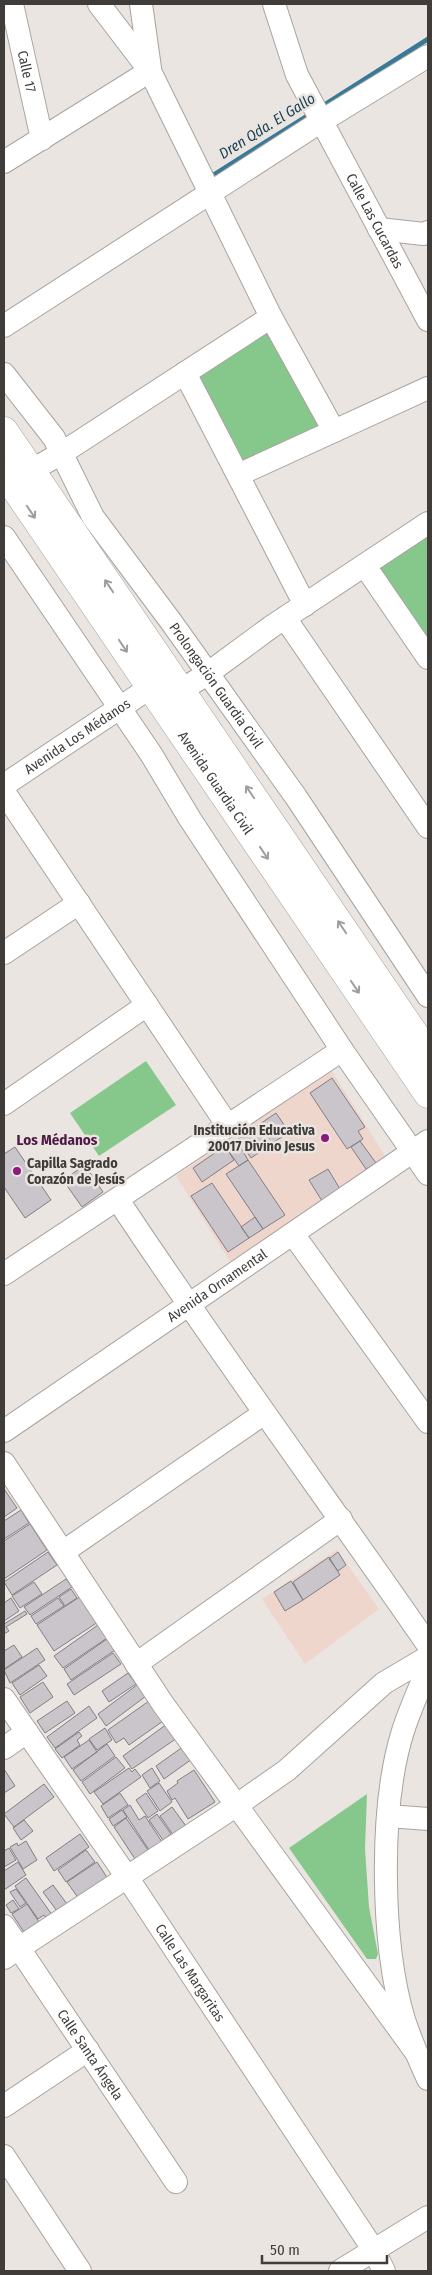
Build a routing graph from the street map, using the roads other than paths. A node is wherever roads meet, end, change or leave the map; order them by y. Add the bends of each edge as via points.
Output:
1 (12, 4) edge
2 (99, 4) edge
3 (141, 4) edge
4 (274, 4) edge
5 (428, 56) edge
6 (150, 71) junction
7 (320, 122) junction
8 (42, 139) junction
9 (4, 162) edge
10 (210, 192) junction
11 (379, 229) junction
12 (428, 232) edge
13 (271, 317) junction
14 (428, 320) edge
15 (4, 326) edge
16 (185, 373) junction
17 (4, 374) edge
18 (428, 388) edge
19 (4, 431) edge
20 (334, 431) junction
21 (62, 453) junction
22 (30, 471) junction
23 (4, 472) edge
24 (238, 475) junction
25 (428, 523) edge
26 (4, 537) edge
27 (365, 566) junction
28 (305, 605) junction
29 (285, 618) junction
30 (426, 651) edge
31 (207, 674) junction
32 (151, 687) junction
33 (180, 691) junction
34 (120, 707) junction
35 (4, 785) edge
36 (4, 792) edge
37 (428, 827) edge
38 (79, 903) junction
39 (4, 953) edge
40 (428, 996) edge
41 (147, 1005) junction
42 (342, 1050) junction
43 (425, 1074) edge
44 (4, 1104) edge
45 (228, 1126) junction
46 (420, 1146) edge
47 (428, 1174) edge
48 (118, 1200) junction
49 (293, 1234) junction
50 (4, 1274) edge
51 (187, 1304) junction
52 (263, 1414) junction
53 (428, 1422) edge
54 (4, 1431) edge
55 (4, 1463) edge
56 (341, 1519) junction
57 (63, 1552) junction
58 (428, 1645) edge
59 (428, 1657) edge
60 (136, 1664) junction
61 (428, 1668) edge
62 (4, 1699) edge
63 (27, 1732) junction
64 (4, 1748) edge
65 (237, 1806) junction
66 (388, 1816) junction
67 (428, 1819) edge
68 (127, 1877) junction
69 (4, 1926) edge
70 (11, 1953) edge
71 (88, 2050) junction
72 (415, 2051) junction
73 (428, 2079) edge
74 (4, 2106) edge
75 (4, 2156) edge
76 (176, 2182) dead end
77 (428, 2217) edge
78 (374, 2249) junction
79 (80, 2271) edge
80 (340, 2271) edge
81 (384, 2271) edge

1 - 8 street, Calle 17
2 - 6 street
3 - 6 street
4 - 7 street via 297,75
5 - 7 street
6 - 8 street
6 - 10 street
7 - 10 street
7 - 11 street, Calle Las Cucardas
8 - 9 street
10 - 13 street
10 - 15 street
11 - 12 street
11 - 14 street, Calle Las Cucardas
13 - 16 street
13 - 20 street
16 - 21 street
16 - 24 street
17 - 21 street, Prolongación Guardia Civil
18 - 20 street
19 - 22 highway, Avenida Guardia Civil
20 - 24 street
21 - 22 street
21 - 31 street, Prolongación Guardia Civil via 93,517
33 -> 22 highway, Avenida Guardia Civil
23 -> 32 highway, Avenida Guardia Civil
24 - 28 street
25 - 27 street
26 - 34 street
27 - 28 street
27 - 30 street
28 - 29 street
29 - 31 street
29 - 37 street
31 - 33 street
31 - 40 street, Prolongación Guardia Civil via 296,797
32 - 34 street, Avenida Los Médanos
32 -> 43 highway, Avenida Guardia Civil
43 -> 33 highway, Avenida Guardia Civil
34 - 35 street, Avenida Los Médanos
34 - 42 street
36 - 38 street
38 - 39 street
38 - 41 street
41 - 44 street
41 - 45 street
42 - 45 street
42 - 46 street
45 - 48 street
46 - 47 street
46 - 49 street, Avenida Ornamental
48 - 50 street
48 - 51 street
49 - 51 street, Avenida Ornamental
49 - 53 street
51 - 52 street
51 - 54 street, Avenida Ornamental
52 - 56 street
52 - 57 street
55 - 57 street
56 - 58 street
56 - 60 street
57 - 60 street
59 - 65 street via 384,1683 287,1770
60 - 65 street
61 - 66 street via 403,1732
62 - 63 street, Calle Las Margaritas
63 - 64 street
63 - 68 street, Calle Las Margaritas
65 - 68 street
65 - 72 street
66 - 67 street
66 - 72 street via 388,1926 396,1986
68 - 70 street
68 - 78 street, Calle Las Margaritas
69 - 70 street, Calle Santa Ángela
70 - 71 street, Calle Santa Ángela
71 - 74 street
71 - 76 street, Calle Santa Ángela
72 - 73 street
75 - 79 street
77 - 78 street
78 - 80 street
78 - 81 street, Calle Las Margaritas

